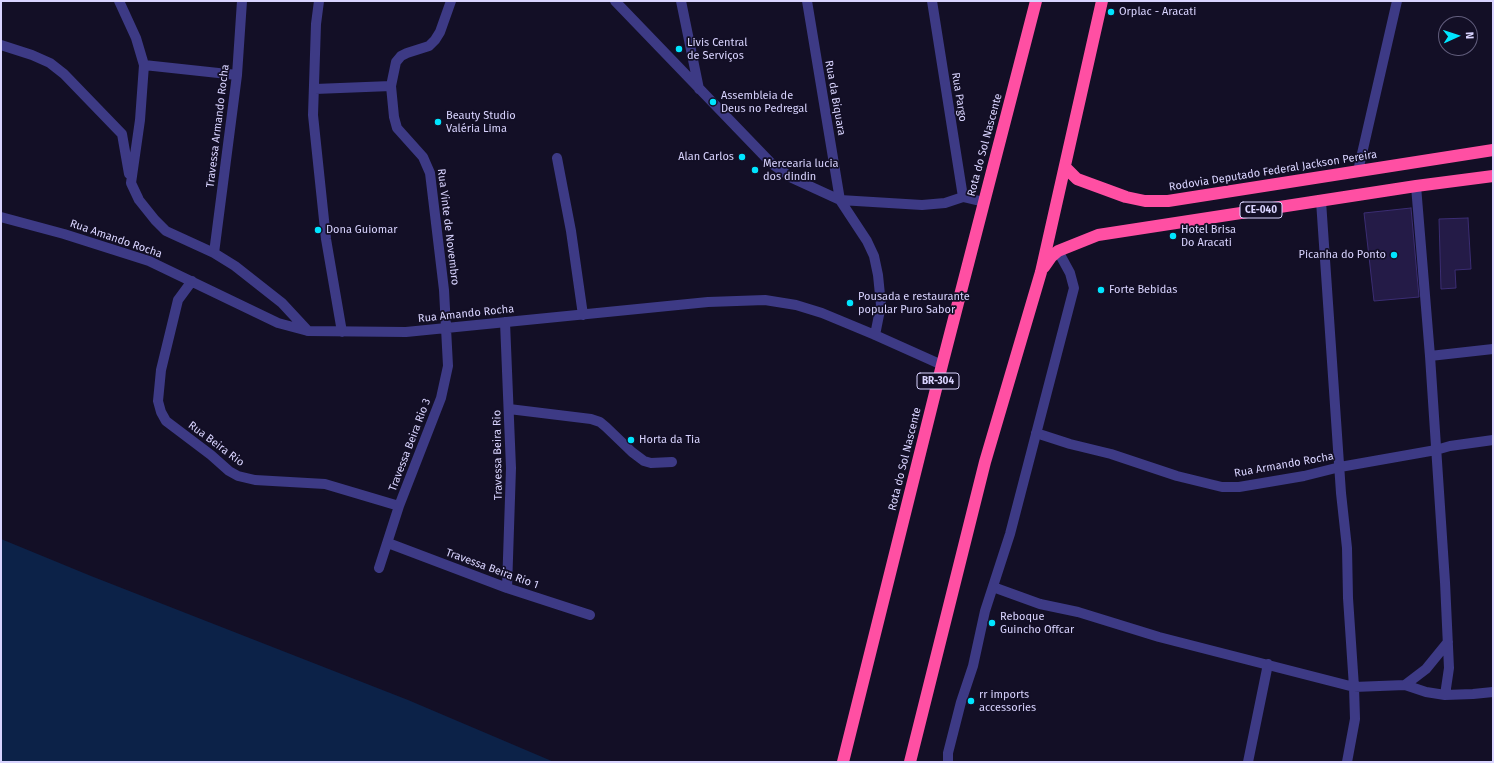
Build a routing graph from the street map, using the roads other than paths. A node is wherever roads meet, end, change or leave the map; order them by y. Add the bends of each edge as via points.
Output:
1 (119, 1) edge
2 (242, 1) edge
3 (318, 1) edge
4 (451, 1) edge
5 (615, 1) edge
6 (682, 1) edge
7 (807, 1) edge
8 (932, 1) edge
9 (1036, 1) edge
10 (1102, 1) edge
11 (1397, 1) edge
12 (1, 45) edge
13 (144, 65) junction
14 (237, 75) junction
15 (392, 86) junction
16 (315, 89) junction
17 (699, 89) junction
18 (1493, 150) edge
19 (557, 158) dead end
20 (1065, 167) junction
21 (1358, 171) junction
22 (1493, 176) edge
23 (131, 183) junction
24 (1416, 186) junction
25 (963, 197) junction
26 (840, 200) junction
27 (1321, 201) junction
28 (984, 202) junction
29 (1, 217) edge
30 (1058, 251) junction
31 (214, 253) junction
32 (1041, 272) junction
33 (192, 281) junction
34 (583, 315) junction
35 (505, 322) junction
36 (445, 329) junction
37 (308, 331) junction
38 (342, 332) junction
39 (875, 335) junction
40 (1493, 349) edge
41 (1430, 356) junction
42 (942, 365) junction
43 (509, 409) junction
44 (1036, 432) junction
45 (1493, 440) edge
46 (1436, 450) junction
47 (672, 462) dead end
48 (1340, 467) junction
49 (399, 506) junction
50 (388, 544) junction
51 (380, 568) dead end
52 (993, 587) junction
53 (507, 588) junction
54 (590, 615) dead end
55 (1448, 642) junction
56 (1268, 664) junction
57 (1405, 685) junction
58 (1354, 687) junction
59 (1493, 692) edge
60 (1445, 695) junction
61 (843, 762) edge
62 (910, 762) edge
63 (948, 762) edge
64 (1248, 762) edge
65 (1346, 762) edge

1 - 13 street via 136,38
2 - 14 street, Travessa Armando Rocha
3 - 16 street
4 - 15 street, Rua Vinte de Novembro via 435,40 429,46 401,56 396,62
5 - 17 street
6 - 17 street
7 - 26 street, Rua da Biquara
8 - 25 street, Rua Pargo
9 - 28 highway, Rota do Sol Nascente / BR-304
10 - 20 highway
11 - 21 street
12 - 23 street via 32,54 64,74 122,134
13 - 14 street
13 - 23 street via 140,120
14 - 31 street, Travessa Armando Rocha
15 - 16 street
15 - 36 street, Rua Vinte de Novembro via 397,128 423,157 430,173 444,290
16 - 38 street via 313,116 326,239
17 - 26 street via 772,164 792,178
18 - 21 highway, Rodovia Deputado Federal Jackson Pereira / CE-040
19 - 34 street
20 - 21 highway, Rodovia Deputado Federal Jackson Pereira / CE-040 via 1077,179 1126,198 1145,201 1168,201
20 - 32 highway
22 - 24 highway, CE-040
23 - 31 street via 139,200 166,231
24 - 27 highway, CE-040
24 - 41 street
25 - 26 street via 945,204 922,205
25 - 28 street
26 - 39 street via 874,256 881,305
27 - 30 highway, CE-040 via 1098,235
27 - 48 street
28 - 42 highway, Rota do Sol Nascente / BR-304
29 - 33 street, Rua Amando Rocha via 149,261
30 - 32 highway, CE-040 via 1050,257
30 - 44 street via 1074,288
31 - 37 street via 282,303
32 - 62 highway via 985,462
33 - 37 street, Rua Amando Rocha via 278,324
33 - 49 street, Rua Beira Rio via 178,300 162,370 158,401 166,421 238,476 255,480 325,484
34 - 35 street, Rua Amando Rocha
34 - 39 street, Rua Amando Rocha via 708,302 765,300 796,305 822,313
35 - 36 street, Rua Amando Rocha
35 - 43 street, Travessa Beira Rio
36 - 38 street, Rua Amando Rocha
36 - 49 street, Travessa Beira Rio 3 via 448,366 441,398
37 - 38 street, Rua Amando Rocha
39 - 42 street, Rua Amando Rocha
40 - 41 street
41 - 46 street
42 - 61 highway, Rota do Sol Nascente / BR-304
43 - 47 street via 591,419 600,422 644,461
43 - 53 street, Travessa Beira Rio via 511,468
44 - 48 street, Rua Armando Rocha via 1177,476 1222,487 1239,487 1304,476
44 - 52 street via 1010,534
45 - 46 street, Rua Armando Rocha
46 - 48 street, Rua Armando Rocha
46 - 55 street
48 - 58 street
49 - 50 street, Travessa Beira Rio 3
50 - 51 street, Travessa Beira Rio 3
50 - 53 street, Travessa Beira Rio 1
52 - 56 street via 1040,604 1078,612 1182,644
52 - 63 street via 961,702
53 - 54 street, Travessa Beira Rio 1
55 - 57 street via 1426,669
55 - 60 street via 1449,674
56 - 58 street
56 - 64 street
57 - 58 street
57 - 60 street
58 - 65 street via 1355,719
59 - 60 street

